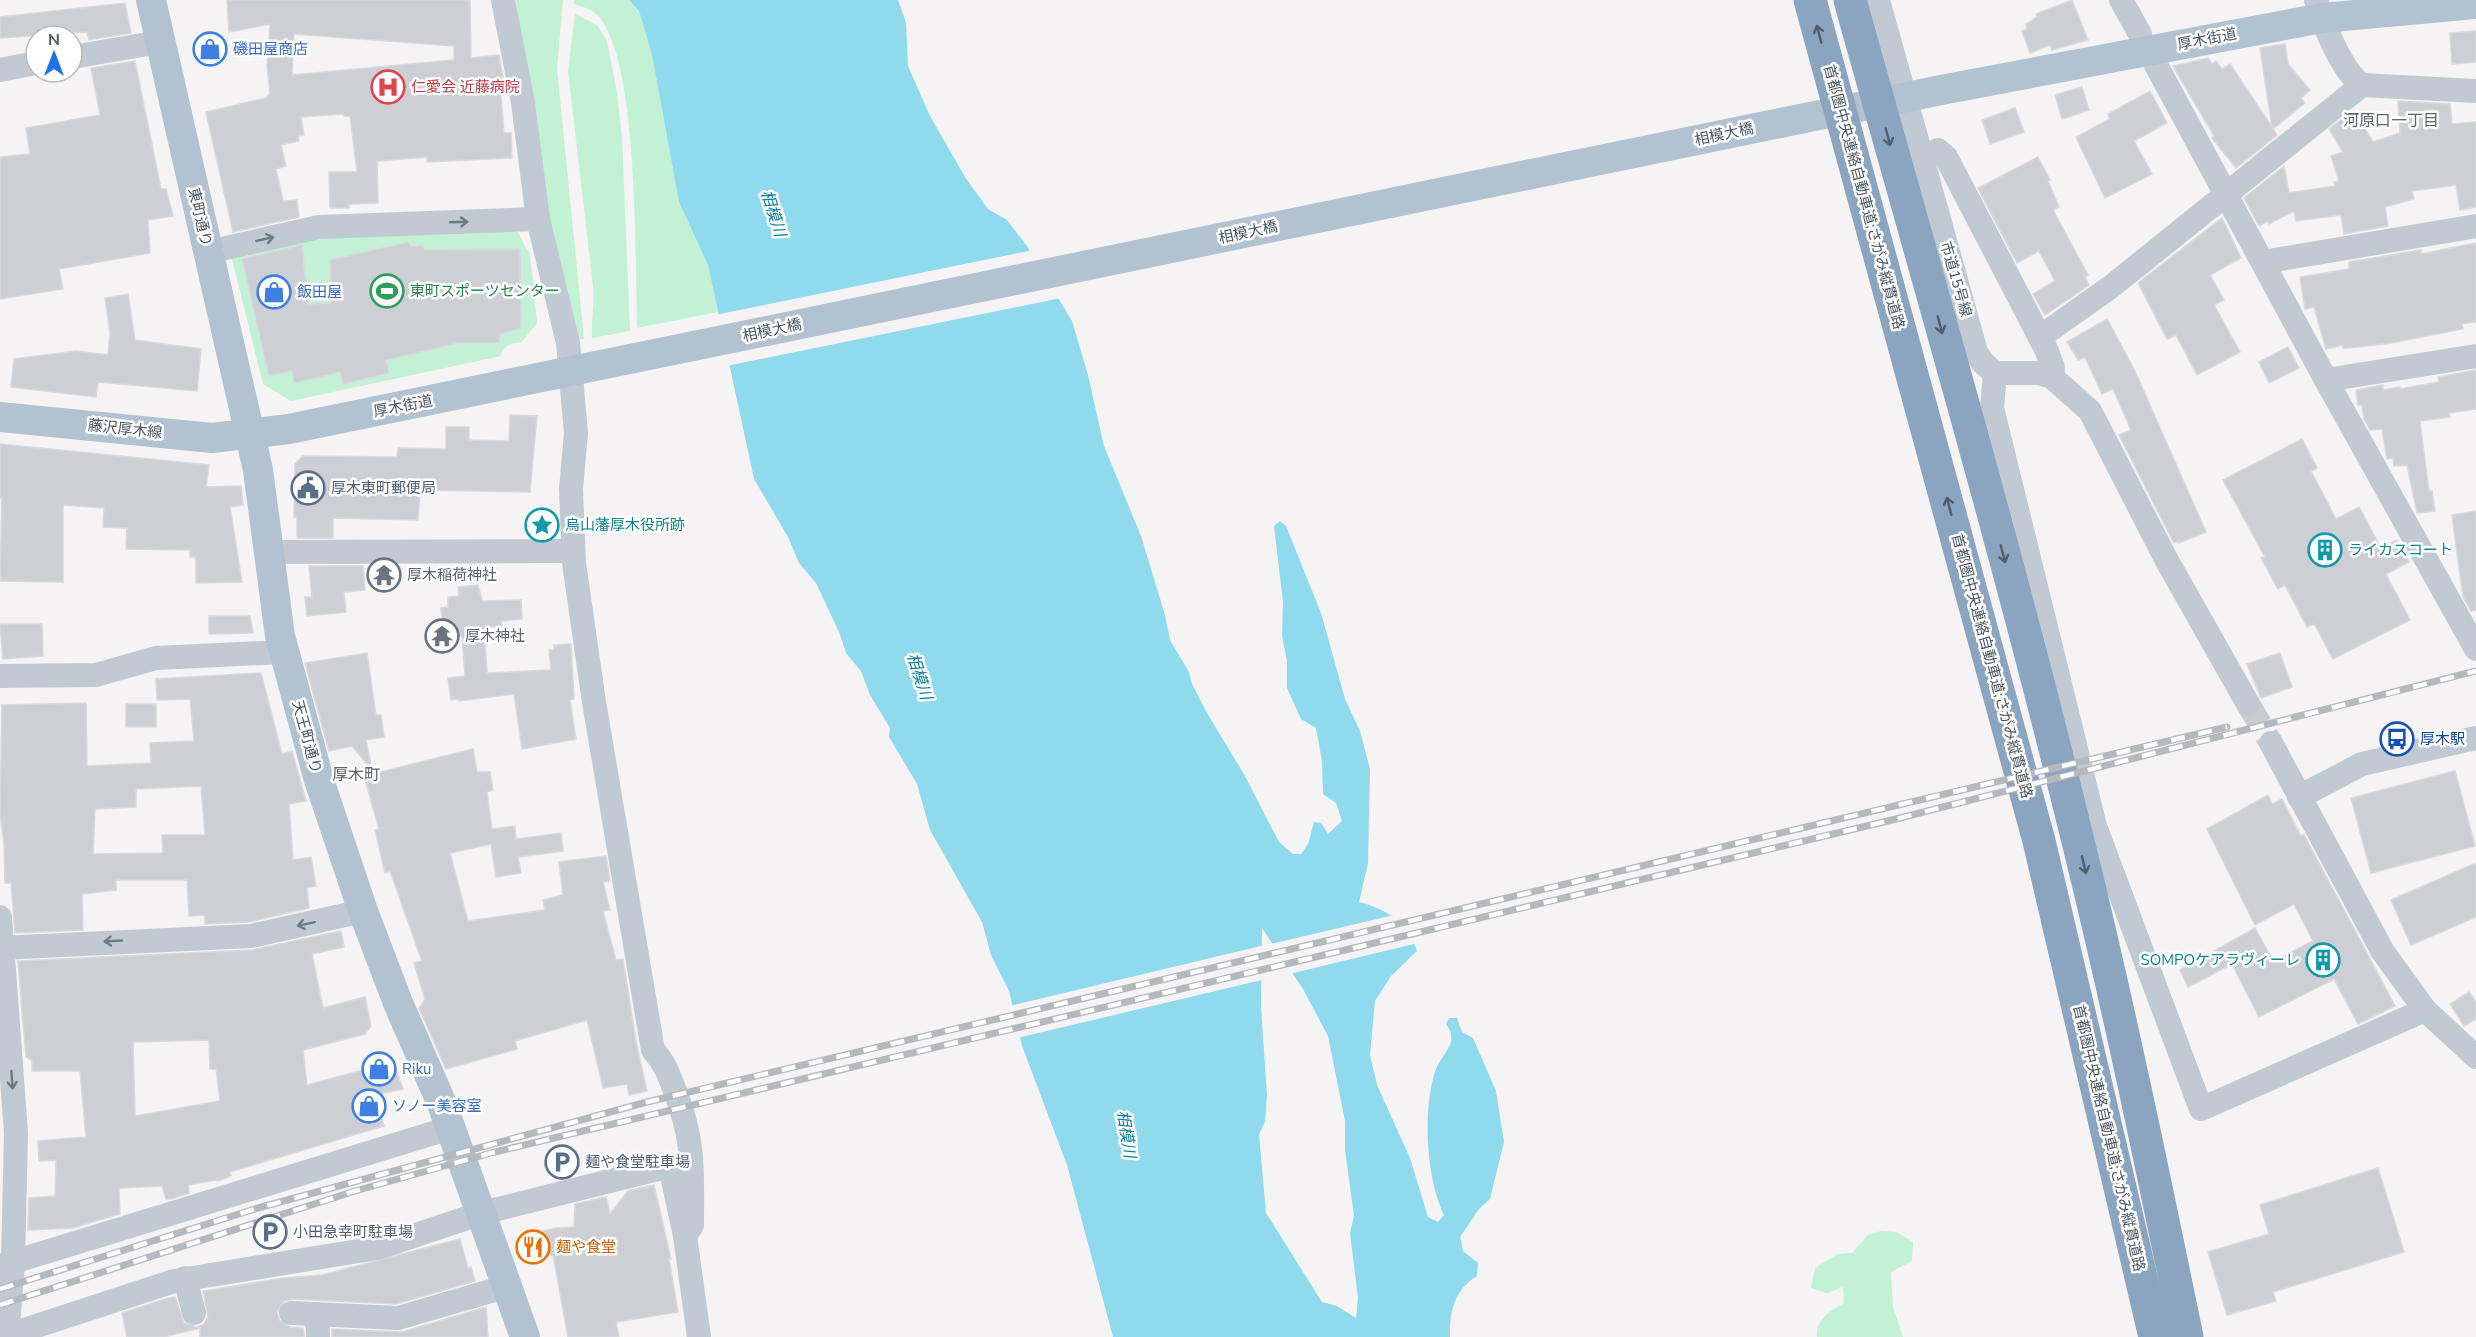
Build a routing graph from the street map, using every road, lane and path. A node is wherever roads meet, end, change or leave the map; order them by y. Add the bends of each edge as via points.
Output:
1 (151, 0) edge
2 (503, 0) edge
3 (1810, 0) edge
4 (1850, 0) edge
5 (1878, 0) edge
6 (2121, 0) edge
7 (2476, 4) edge
8 (2319, 9) edge
9 (2140, 34) dead end
10 (160, 42) junction
11 (84, 55) edge
12 (24, 65) edge
13 (2156, 65) dead end
14 (0, 69) edge
15 (2362, 85) junction
16 (1941, 90) joint
17 (2476, 91) edge
18 (1938, 150) dead end
19 (2225, 194) junction
20 (538, 219) junction
21 (2476, 226) edge
22 (208, 252) junction
23 (2264, 262) junction
24 (2040, 337) junction
25 (2476, 356) edge
26 (1995, 373) junction
27 (555, 375) joint
28 (2052, 377) junction
29 (2326, 380) junction
30 (0, 417) edge
31 (250, 434) junction
32 (572, 551) junction
33 (267, 552) junction
34 (2476, 649) edge
35 (284, 652) junction
36 (0, 676) edge
37 (2248, 704) tunnel mouth
38 (2476, 738) edge
39 (2271, 743) tunnel mouth
40 (2299, 797) junction
41 (2039, 841) junction
42 (363, 911) junction
43 (0, 917) edge
44 (1, 948) edge
45 (2425, 1011) junction
46 (2122, 1032) junction
47 (2476, 1057) edge
48 (450, 1128) junction
49 (482, 1213) junction
50 (685, 1236) junction
51 (6, 1265) edge
52 (185, 1278) junction
53 (508, 1286) junction
54 (194, 1313) dead end
55 (291, 1313) dead end
56 (318, 1326) edge
57 (6, 1337) edge
58 (525, 1337) edge
59 (699, 1337) edge
60 (2136, 1337) edge
61 (2155, 1337) edge
62 (2187, 1337) edge
63 (2206, 1337) edge

1 - 10 main road, 東町通り
2 - 20 street via 523,103
41 -> 3 highway, 首都圏中央連絡自動車道;さがみ縦貫道路
4 -> 46 highway via 2023,625 2076,830
5 - 26 street, 市道15号線 via 1976,352
6 - 9 street
7 - 8 main road, 厚木街道
8 - 15 street via 2349,72
8 - 16 main road, 厚木街道
10 - 11 street
10 - 22 main road, 東町通り
12 - 14 street
13 - 19 street
15 - 17 street
15 - 19 street
16 - 27 main road, 相模大橋
18 - 24 street via 1946,157
19 - 23 street
19 - 24 street via 2112,286
22 -> 20 street via 319,227
20 - 32 street via 558,294 574,400
21 - 23 street
22 - 31 main road, 東町通り
23 - 29 street
24 - 28 street via 2053,368
25 - 29 street
26 - 28 street
26 - 45 street via 1992,408 2095,826 2201,1109
27 - 31 main road, 厚木街道
28 - 37 street via 2091,411 2166,559
29 - 34 street
30 - 31 main road, 藤沢厚木線 via 212,438
31 - 33 main road, 天王町通り
32 - 33 street
32 - 50 street via 654,1050 665,1063 692,1145 692,1225
33 - 35 main road, 天王町通り
35 - 36 street via 156,658 96,675
35 - 42 main road, 天王町通り via 319,780
38 - 40 street via 2362,764
39 - 40 street
40 - 45 street via 2383,952
41 - 60 highway via 2061,977 2126,1273
41 - 61 highway, 首都圏中央連絡自動車道;さがみ縦貫道路
42 -> 44 street via 251,936
42 - 48 main road, 天王町通り
43 - 44 street
44 -> 51 street via 16,1133
45 - 47 street
46 - 62 highway
46 - 63 highway
48 - 49 main road, 天王町通り
48 - 51 street
49 - 50 street via 670,1166
49 - 52 street via 377,1248
49 - 53 main road, 天王町通り
50 - 59 street
51 - 57 street
52 - 54 street
52 - 57 street
53 - 56 street via 398,1318
53 - 58 main road, 天王町通り
55 - 56 street

